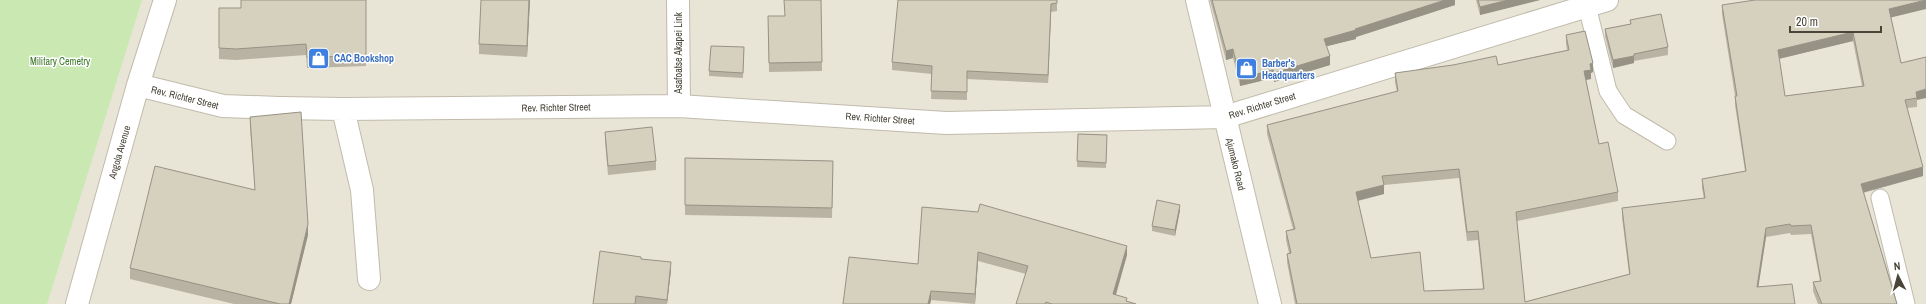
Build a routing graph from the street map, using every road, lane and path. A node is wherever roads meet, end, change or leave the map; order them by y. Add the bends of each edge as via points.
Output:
1 (165, 0) edge
2 (678, 0) edge
3 (1197, 0) edge
4 (1597, 3) edge
5 (138, 85) junction
6 (679, 106) junction
7 (343, 109) junction
8 (1224, 117) junction
9 (1667, 141) dead end
10 (1880, 198) dead end
11 (369, 278) dead end
12 (77, 304) edge
13 (1270, 304) edge
14 (1906, 304) edge

1 - 5 street, Angola Avenue
2 - 6 street, Asafoatse Akapei Link
3 - 8 street, Ajumako Road
4 - 8 street, Rev. Richter Street
4 - 9 lane via 1608,91 1624,115
5 - 7 street, Rev. Richter Street via 223,106
5 - 12 street, Angola Avenue
6 - 7 street, Rev. Richter Street
6 - 8 street, Rev. Richter Street via 946,123
7 - 11 street via 362,190
8 - 13 street, Ajumako Road
10 - 14 lane

